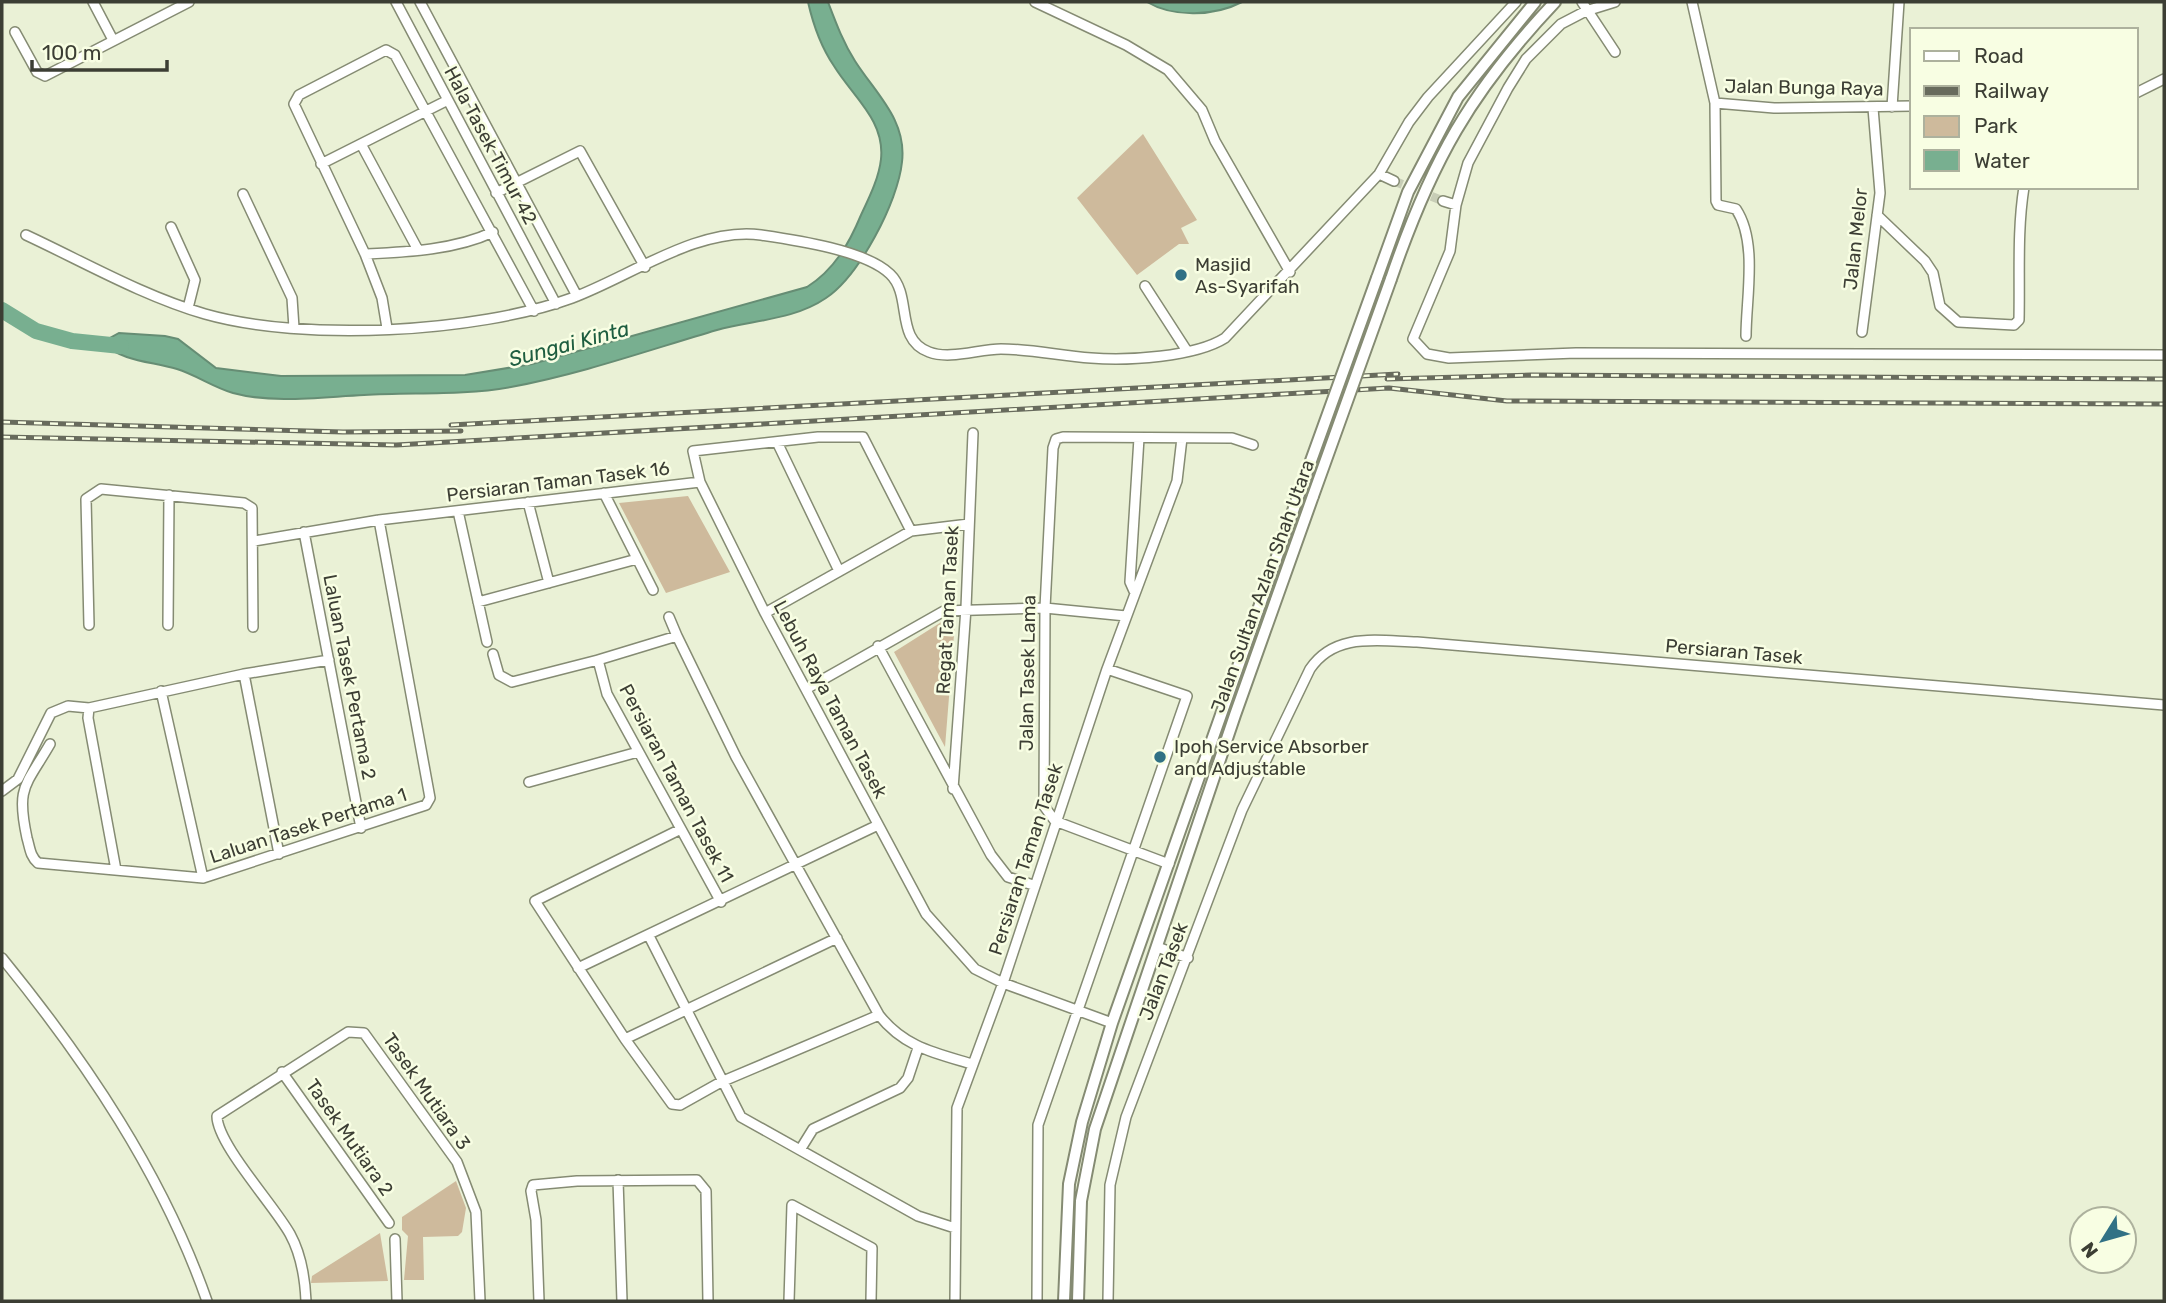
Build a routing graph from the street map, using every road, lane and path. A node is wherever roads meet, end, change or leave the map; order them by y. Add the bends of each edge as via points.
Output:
1 (93, 2) edge
2 (187, 2) edge
3 (396, 2) edge
4 (420, 2) edge
5 (1035, 2) edge
6 (1516, 2) edge
7 (1535, 2) edge
8 (1555, 2) edge
9 (1615, 2) edge
10 (1692, 2) edge
11 (1899, 2) edge
12 (1584, 6) edge
13 (15, 32) dead end
14 (113, 40) junction
15 (1615, 52) dead end
16 (2164, 79) edge
17 (2138, 92) edge
18 (448, 100) junction
19 (1715, 103) junction
20 (1910, 106) edge
21 (1892, 107) junction
22 (1873, 108) junction
23 (426, 111) junction
24 (361, 144) junction
25 (321, 164) junction
26 (1379, 174) junction
27 (1394, 181) tunnel mouth
28 (516, 183) junction
29 (2024, 189) edge
30 (496, 193) junction
31 (243, 194) dead end
32 (1443, 201) tunnel mouth
33 (1456, 205) junction
34 (1877, 215) junction
35 (171, 227) dead end
36 (493, 232) junction
37 (26, 235) dead end
38 (418, 250) junction
39 (365, 254) junction
40 (645, 267) junction
41 (1290, 272) junction
42 (1145, 286) dead end
43 (577, 296) junction
44 (556, 304) junction
45 (188, 308) junction
46 (534, 311) junction
47 (294, 328) junction
48 (387, 328) junction
49 (1862, 332) dead end
50 (1746, 336) dead end
51 (1187, 351) junction
52 (2164, 355) edge
53 (972, 433) dead end
54 (1139, 438) junction
55 (1182, 438) junction
56 (778, 442) junction
57 (1253, 445) dead end
58 (700, 482) junction
59 (604, 493) junction
60 (169, 495) junction
61 (528, 502) junction
62 (458, 511) junction
63 (379, 520) junction
64 (969, 524) junction
65 (911, 531) junction
66 (304, 532) junction
67 (254, 541) junction
68 (1134, 546) junction
69 (1148, 554) junction
70 (637, 559) junction
71 (839, 571) junction
72 (549, 583) junction
73 (653, 590) dead end
74 (1134, 591) junction
75 (478, 602) junction
76 (966, 608) junction
77 (1045, 608) junction
78 (765, 613) junction
79 (1126, 616) junction
80 (668, 617) dead end
81 (89, 625) dead end
82 (168, 625) dead end
83 (253, 627) dead end
84 (677, 636) junction
85 (487, 642) dead end
86 (878, 646) junction
87 (493, 654) dead end
88 (329, 660) junction
89 (598, 660) junction
90 (1107, 669) junction
91 (1310, 669) joint
92 (244, 674) junction
93 (806, 689) junction
94 (161, 691) junction
95 (2164, 705) edge
96 (89, 708) junction
97 (50, 744) dead end
98 (638, 752) junction
99 (529, 782) dead end
100 (953, 789) junction
101 (2, 791) edge
102 (1055, 821) junction
103 (878, 825) junction
104 (361, 828) junction
105 (681, 829) junction
106 (1133, 851) junction
107 (279, 854) junction
108 (1169, 864) junction
109 (797, 865) junction
110 (116, 870) junction
111 (203, 878) junction
112 (1033, 885) junction
113 (721, 902) junction
114 (649, 936) junction
115 (837, 938) junction
116 (1157, 947) junction
117 (2, 957) edge
118 (1188, 958) junction
119 (578, 968) junction
120 (1003, 983) junction
121 (684, 1008) junction
122 (1077, 1010) junction
123 (879, 1015) junction
124 (1112, 1023) junction
125 (625, 1039) junction
126 (918, 1048) junction
127 (972, 1065) junction
128 (282, 1072) junction
129 (721, 1082) junction
130 (800, 1150) junction
131 (618, 1180) junction
132 (389, 1223) dead end
133 (955, 1228) junction
134 (395, 1238) dead end
135 (207, 1301) edge
136 (306, 1301) edge
137 (397, 1301) edge
138 (480, 1301) edge
139 (539, 1301) edge
140 (622, 1301) edge
141 (708, 1301) edge
142 (789, 1301) edge
143 (871, 1301) edge
144 (955, 1301) edge
145 (1037, 1301) edge
146 (1064, 1301) edge
147 (1078, 1301) edge
148 (1108, 1301) edge

1 - 14 street
2 - 14 street
3 - 18 street, Hala Tasek Timur 42
4 - 28 street
5 - 41 street via 1168,70 1202,110
6 - 26 street via 1428,97
7 - 108 main road, Jalan Sultan Azlan Shah Utara, bridge via 1458,97 1408,192
8 - 116 main road, Jalan Sultan Azlan Shah Utara, bridge via 1490,75 1431,173 1234,715
9 - 12 street
10 - 19 street, Jalan Bunga Raya
11 - 21 street
12 - 15 street
12 - 33 street via 1526,59 1468,163
13 - 14 street via 42,76
16 - 17 street
18 - 23 street
18 - 30 street, Hala Tasek Timur 42
19 - 22 street, Jalan Bunga Raya
19 - 50 street via 1716,201 1736,209 1743,220
20 - 21 street, Jalan Bunga Raya
21 - 22 street, Jalan Bunga Raya
22 - 34 street, Jalan Melor via 1880,193
23 - 24 street
23 - 25 street via 390,50 335,76 294,101
23 - 36 street
24 - 25 street
24 - 38 street
25 - 39 street
26 - 27 street
26 - 41 street
28 - 30 street
28 - 40 street via 575,151 582,152
28 - 43 street
29 - 34 street via 2018,226 2019,320 2014,326 1958,322 1940,306 1933,273 1925,261
30 - 44 street, Hala Tasek Timur 42
31 - 47 street via 292,298
32 - 33 street
33 - 52 street via 1450,251 1413,339 1427,354 1449,358 1576,353
34 - 49 street, Jalan Melor
35 - 45 street via 195,280
36 - 38 street via 477,240
36 - 46 street
37 - 45 street
38 - 39 street
39 - 48 street via 382,298
40 - 43 street
40 - 51 street via 715,236 741,233 830,249 867,261 893,276 909,334 929,352 1001,349 1095,359
41 - 51 street via 1225,338
42 - 51 street
43 - 44 street
44 - 46 street
45 - 47 street via 260,327
46 - 48 street
47 - 48 street
53 - 64 street, Regat Taman Tasek
54 - 55 street
54 - 68 street
54 - 77 street, Jalan Tasek Lama via 1056,439
55 - 57 street via 1232,439
55 - 69 street, Persiaran Taman Tasek via 1177,481
56 - 58 street, Lebuh Raya Taman Tasek via 693,451
56 - 65 street, Lebuh Raya Taman Tasek via 863,437
56 - 71 street
58 - 59 street, Persiaran Taman Tasek 16
58 - 78 street, Lebuh Raya Taman Tasek
59 - 61 street, Persiaran Taman Tasek 16
59 - 70 street
60 - 67 street via 244,503 252,508
60 - 81 street via 102,489 86,499
60 - 82 street
61 - 62 street, Persiaran Taman Tasek 16
61 - 72 street
62 - 63 street, Persiaran Taman Tasek 16
62 - 75 street
63 - 66 street, Persiaran Taman Tasek 16
63 - 104 street, Laluan Tasek Pertama 1 via 430,798 426,805
64 - 65 street
64 - 76 street, Regat Taman Tasek
65 - 71 street
66 - 67 street, Persiaran Taman Tasek 16
66 - 88 street, Laluan Tasek Pertama 2
67 - 83 street
68 - 69 street
68 - 74 street via 1130,582
69 - 74 street, Persiaran Taman Tasek
70 - 72 street
70 - 73 street
71 - 78 street
72 - 75 street
74 - 79 street, Persiaran Taman Tasek
75 - 85 street
76 - 77 street
76 - 86 street via 944,611
76 - 100 street, Regat Taman Tasek
77 - 79 street
77 - 102 street, Jalan Tasek Lama via 1042,799
78 - 93 street, Lebuh Raya Taman Tasek
79 - 90 street, Persiaran Taman Tasek
80 - 84 street
84 - 89 street
84 - 109 street
86 - 93 street
86 - 100 street
87 - 89 street via 499,675 512,682
88 - 92 street
88 - 104 street, Laluan Tasek Pertama 2
89 - 98 street, Persiaran Taman Tasek 11 via 607,694
90 - 102 street, Persiaran Taman Tasek
90 - 106 street via 1187,696
91 - 95 street, Persiaran Tasek via 1320,656 1343,643 1417,642
91 - 118 street, Jalan Tasek via 1242,810
92 - 94 street
92 - 107 street
93 - 103 street, Lebuh Raya Taman Tasek
94 - 96 street
94 - 111 street
96 - 101 street via 68,706 51,713 14,782
96 - 110 street
97 - 110 street, Laluan Tasek Pertama 1 via 21,795 32,856 38,863
98 - 99 street
98 - 105 street, Persiaran Taman Tasek 11
100 - 112 street via 1002,871
102 - 106 street
102 - 112 street, Persiaran Taman Tasek
103 - 109 street
103 - 120 street, Lebuh Raya Taman Tasek via 926,914 970,966
104 - 107 street, Laluan Tasek Pertama 1
105 - 113 street, Persiaran Taman Tasek 11
105 - 119 street via 535,901
106 - 108 street
106 - 122 street
107 - 111 street, Laluan Tasek Pertama 1
108 - 124 main road, Jalan Sultan Azlan Shah Utara
109 - 113 street
109 - 115 street
110 - 111 street, Laluan Tasek Pertama 1
112 - 120 street, Persiaran Taman Tasek
113 - 114 street
114 - 119 street
114 - 121 street
115 - 121 street
115 - 123 street
116 - 118 street
116 - 147 main road, Jalan Sultan Azlan Shah Utara via 1095,1129 1081,1201
117 - 135 street via 48,1016 143,1159
118 - 148 street, Jalan Tasek via 1126,1117 1110,1185
119 - 125 street
120 - 122 street, Lebuh Raya Taman Tasek
120 - 127 street, Persiaran Taman Tasek
121 - 125 street
121 - 129 street
122 - 124 street, Lebuh Raya Taman Tasek
122 - 145 street via 1038,1125
123 - 126 street via 899,1038
123 - 129 street
124 - 146 main road, Jalan Sultan Azlan Shah Utara via 1069,1184
125 - 129 street via 674,1106
126 - 127 street
126 - 130 street via 900,1088 813,1129
127 - 133 street, Persiaran Taman Tasek via 957,1108
128 - 132 street, Tasek Mutiara 2
128 - 136 street, Tasek Mutiara 3 via 222,1111 217,1125 291,1235 304,1275
128 - 138 street, Tasek Mutiara 3 via 348,1032 364,1034 457,1162 476,1212
129 - 130 street via 741,1117
130 - 133 street via 918,1216
131 - 139 street via 536,1183 531,1187
131 - 140 street
131 - 141 street via 701,1183 706,1191
133 - 144 street, Persiaran Taman Tasek
134 - 137 street
142 - 143 street via 792,1205 872,1248

